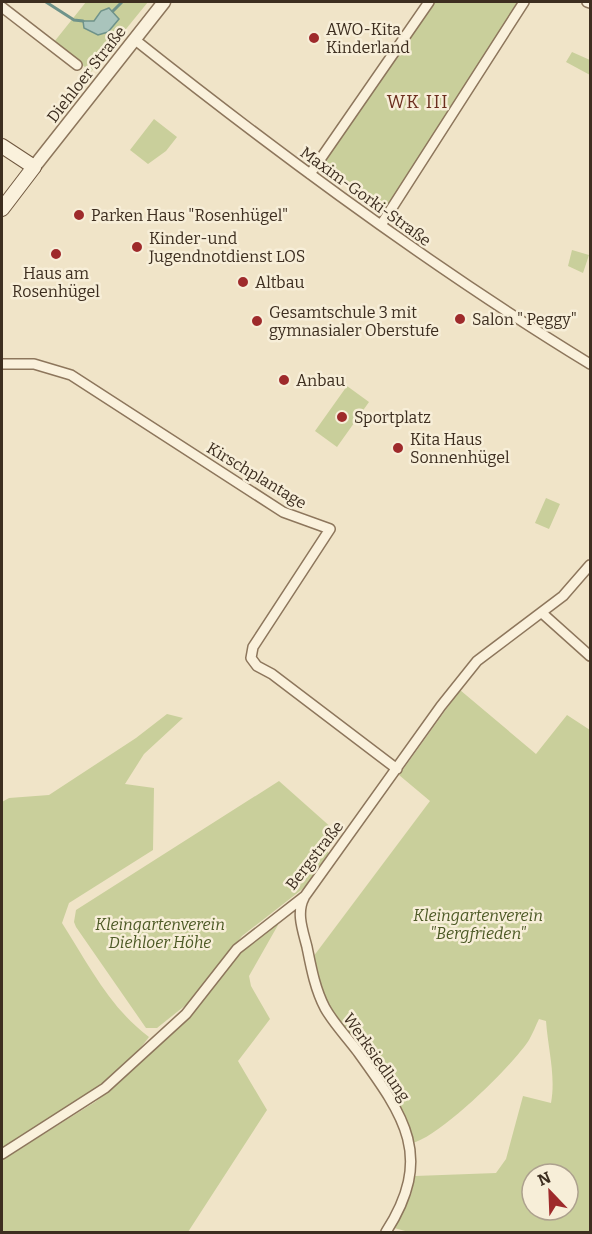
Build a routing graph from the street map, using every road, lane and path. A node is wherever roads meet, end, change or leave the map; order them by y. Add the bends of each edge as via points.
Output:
1 (164, 2) edge
2 (429, 2) edge
3 (524, 2) edge
4 (2, 7) edge
5 (134, 39) junction
6 (77, 65) dead end
7 (2, 146) edge
8 (34, 167) junction
9 (310, 174) junction
10 (2, 209) edge
11 (381, 225) junction
12 (2, 364) edge
13 (591, 364) edge
14 (591, 565) edge
15 (542, 613) junction
16 (591, 656) edge
17 (397, 769) junction
18 (305, 896) junction
19 (2, 1154) edge
20 (386, 1233) edge

1 - 5 street, Diehloer Straße
2 - 9 street
3 - 11 street
4 - 6 street, Diehloer Straße
5 - 8 street, Diehloer Straße
5 - 9 street, Maxim-Gorki-Straße
7 - 8 main road
8 - 10 main road
9 - 11 street, Maxim-Gorki-Straße
11 - 13 street, Maxim-Gorki-Straße
12 - 17 street, Kirschplantage via 43,365 71,375 283,512 330,529 253,647 251,658
14 - 15 street, Bergstraße
15 - 16 street
15 - 17 street, Bergstraße via 477,661
17 - 18 street, Bergstraße
18 - 19 street, Bergstraße via 237,949 186,1014 105,1088
18 - 20 street, Werksiedlung via 301,917 318,991 329,1015 389,1097 408,1140 408,1189

